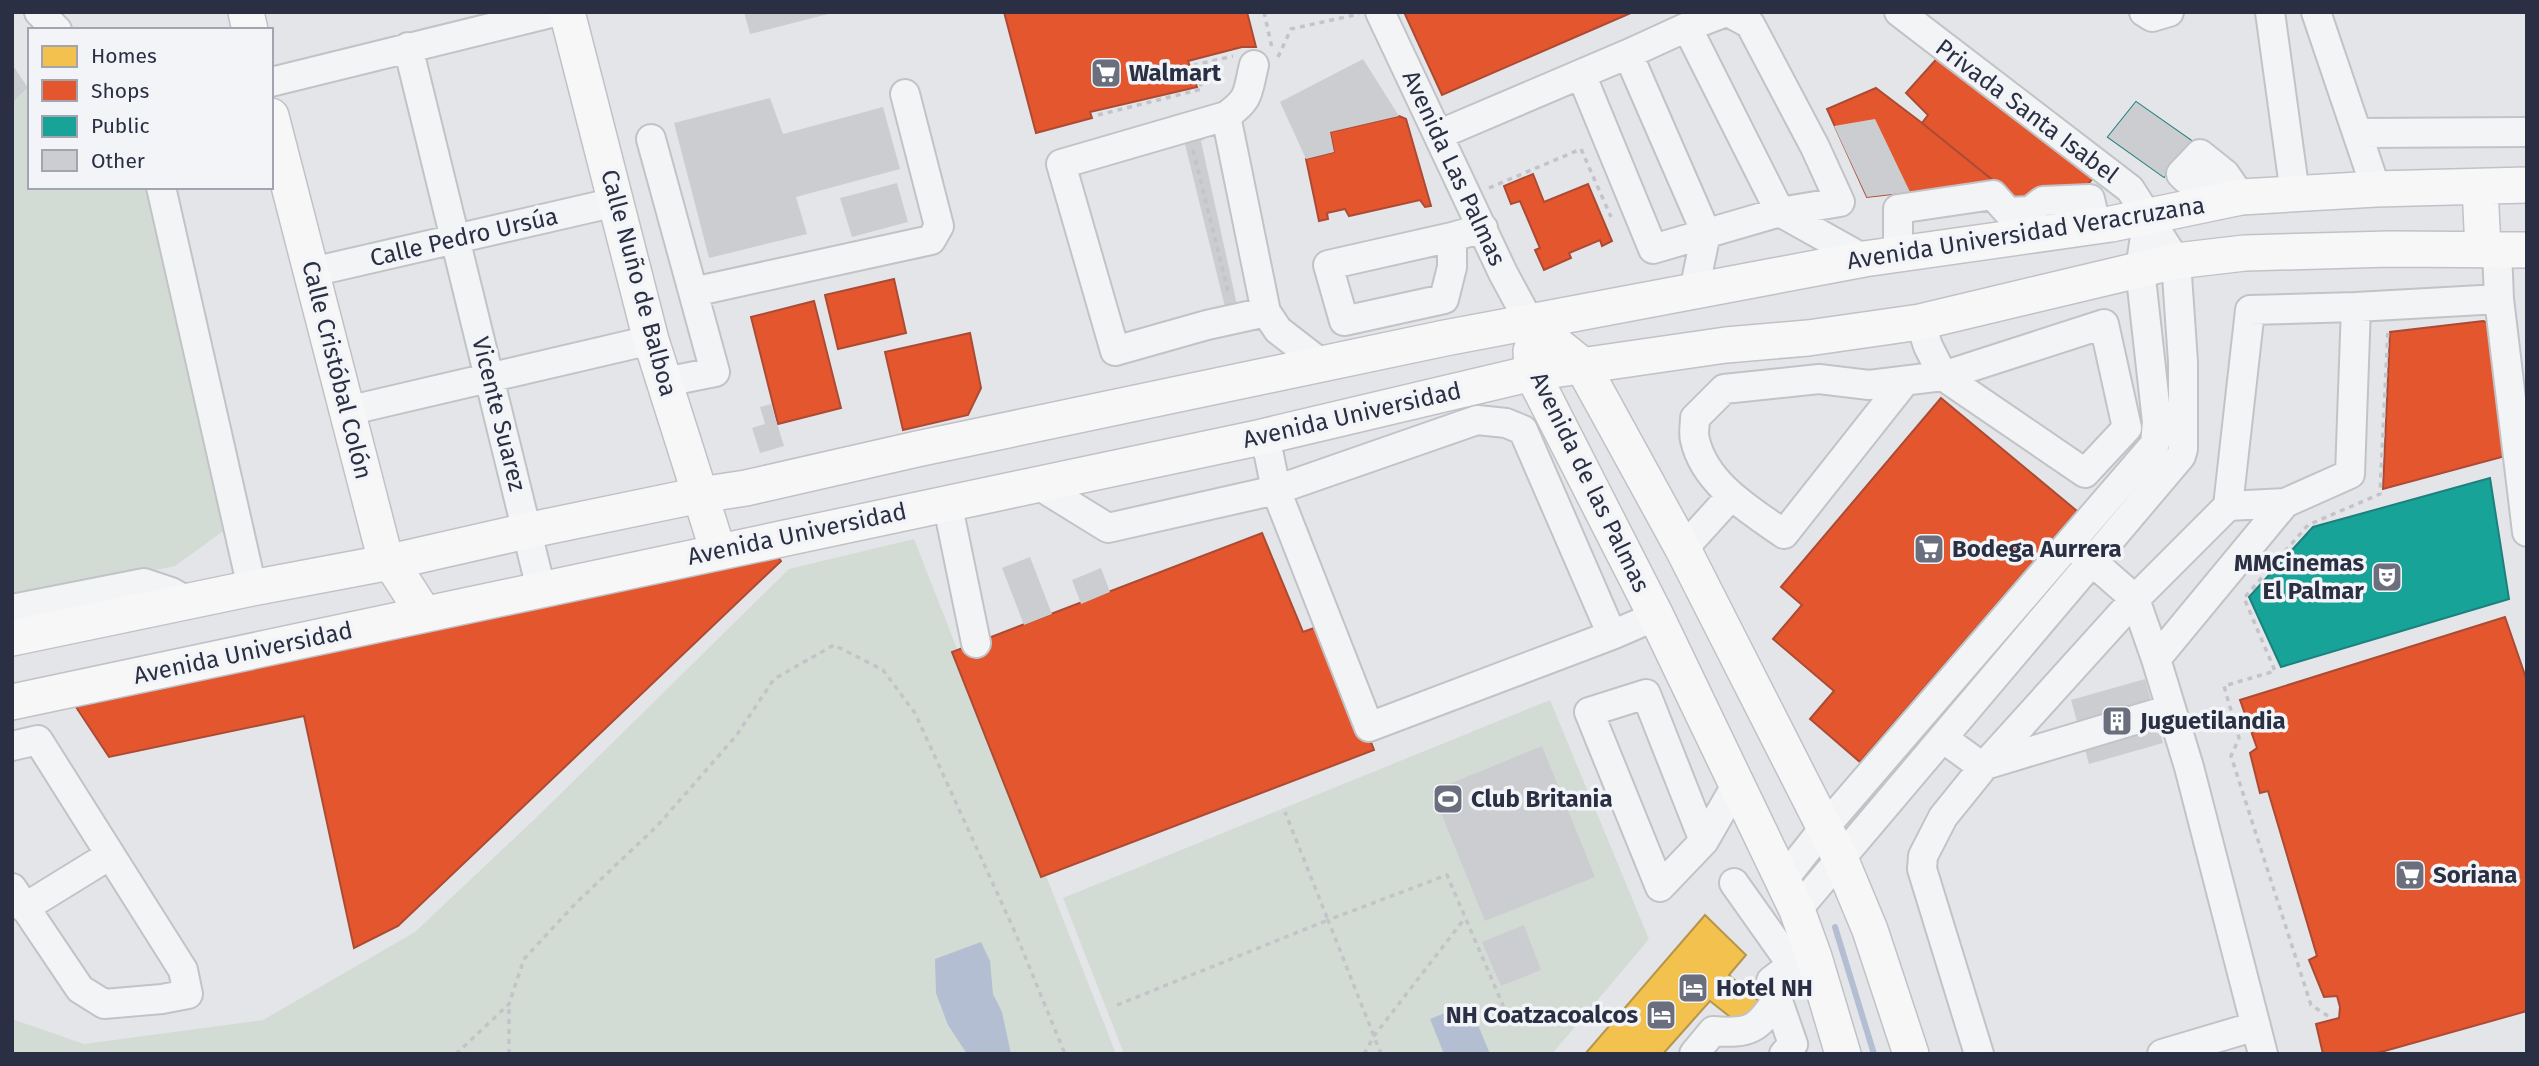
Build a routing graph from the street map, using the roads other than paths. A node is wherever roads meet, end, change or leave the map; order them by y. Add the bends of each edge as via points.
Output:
1 (39, 12) edge
2 (555, 12) edge
3 (567, 12) edge
4 (1380, 12) edge
5 (1727, 12) edge
6 (1899, 12) edge
7 (2144, 12) edge
8 (2169, 12) edge
9 (2270, 12) edge
10 (2316, 12) edge
11 (1687, 27) junction
12 (55, 28) edge
13 (408, 47) junction
14 (1628, 54) junction
15 (1260, 55) road end
16 (1581, 74) junction
17 (273, 81) edge
18 (905, 94) dead end
19 (1226, 116) junction
20 (273, 125) edge
21 (2358, 132) junction
22 (2527, 132) edge
23 (1438, 135) junction
24 (651, 139) dead end
25 (2218, 169) dead end
26 (2527, 185) edge
27 (2480, 187) junction
28 (161, 189) edge
29 (2376, 189) junction
30 (2295, 194) junction
31 (2241, 197) junction
32 (616, 202) junction
33 (1780, 212) junction
34 (2148, 216) junction
35 (1483, 228) junction
36 (1706, 233) junction
37 (1452, 237) junction
38 (455, 239) junction
39 (2502, 250) edge
40 (1881, 257) junction
41 (2176, 261) junction
42 (2140, 269) junction
43 (312, 272) junction
44 (1694, 291) junction
45 (693, 292) junction
46 (1444, 299) junction
47 (2499, 299) junction
48 (2356, 307) junction
49 (1266, 312) junction
50 (1344, 321) junction
51 (1920, 322) junction
52 (1530, 323) junction
53 (1446, 338) junction
54 (651, 340) junction
55 (1357, 356) junction
56 (1322, 364) junction
57 (1582, 365) junction
58 (1532, 373) junction
59 (1943, 376) junction
60 (491, 377) junction
61 (1905, 381) junction
62 (664, 383) junction
63 (347, 411) junction
64 (1262, 437) junction
65 (2085, 473) junction
66 (1035, 483) junction
67 (1276, 490) junction
68 (700, 495) junction
69 (1731, 496) junction
70 (2107, 500) junction
71 (947, 502) junction
72 (2285, 503) junction
73 (2228, 506) junction
74 (2127, 520) junction
75 (526, 531) junction
76 (2527, 532) edge
77 (2071, 542) junction
78 (1683, 549) junction
79 (718, 551) junction
80 (2092, 561) junction
81 (390, 562) junction
82 (252, 588) junction
83 (541, 589) junction
84 (2134, 599) junction
85 (187, 601) junction
86 (12, 610) edge
87 (424, 614) junction
88 (1656, 616) junction
89 (1612, 635) junction
90 (12, 638) edge
91 (976, 643) dead end
92 (2156, 659) junction
93 (1681, 666) junction
94 (1962, 669) junction
95 (1985, 687) junction
96 (1646, 694) junction
97 (12, 702) edge
98 (2171, 709) junction
99 (1944, 739) junction
100 (12, 746) edge
101 (1984, 765) junction
102 (1738, 782) junction
103 (1703, 841) junction
104 (1832, 843) junction
105 (110, 855) junction
106 (1734, 883) dead end
107 (1790, 895) junction
108 (18, 898) edge
109 (1803, 961) junction
110 (1777, 999) junction
111 (2256, 1026) junction
112 (1693, 1054) edge
113 (1784, 1054) edge
114 (1843, 1054) edge
115 (1911, 1054) edge
116 (1979, 1054) edge
117 (2162, 1054) edge
118 (2263, 1054) edge

1 - 12 street
2 - 13 street
3 - 32 main road, Calle Nuño de Balboa
4 - 23 street, Avenida Las Palmas
5 - 11 street
5 - 33 street via 1750,24 1840,202
6 - 34 street, Privada Santa Isabel via 2130,189
7 - 8 street via 2152,17
9 - 30 street
10 - 21 street
11 - 14 street
11 - 33 street
13 - 17 street
13 - 38 street, Vicente Suarez
14 - 16 street
14 - 36 street
15 - 19 street via 1248,94
16 - 23 street
16 - 36 street via 1653,249
18 - 45 street via 939,226 931,240
19 - 49 street
19 - 49 street via 1061,164 1115,351
20 - 43 main road, Calle Cristóbal Colón
21 - 22 street
21 - 29 street
23 - 35 street, Avenida Las Palmas
24 - 45 street
25 - 31 street
26 - 27 main road, Avenida Universidad Veracruzana
27 - 29 main road, Avenida Universidad Veracruzana
27 - 39 main road
28 - 82 street
29 - 30 main road, Avenida Universidad Veracruzana
30 - 31 main road, Avenida Universidad Veracruzana
31 - 34 main road, Avenida Universidad Veracruzana
32 - 38 street, Calle Pedro Ursúa
32 - 54 main road, Calle Nuño de Balboa
33 - 36 street
33 - 40 street
34 - 40 main road, Avenida Universidad Veracruzana
34 - 41 street, Privada Santa Isabel
34 - 42 street
35 - 37 street
35 - 52 street, Avenida Las Palmas
36 - 44 street
37 - 46 street via 1452,267
37 - 50 street via 1328,265
38 - 43 street, Calle Pedro Ursúa
38 - 60 street, Vicente Suarez
39 - 41 main road via 2245,253
39 - 47 street
40 - 44 main road, Avenida Universidad Veracruzana
41 - 42 main road
41 - 74 street via 2183,449
42 - 51 main road
42 - 70 street via 2158,435
43 - 63 main road, Calle Cristóbal Colón
44 - 52 main road, Avenida Universidad Veracruzana
45 - 62 street via 715,372
46 - 50 street
46 - 53 street
47 - 48 street
47 - 76 street
48 - 72 street via 2350,474
48 - 73 street via 2250,310
49 - 56 street via 1278,330
50 - 55 street
51 - 57 main road
51 - 59 street
52 - 53 main road
52 - 57 main road, Avenida de las Palmas
52 - 58 main road, Avenida de las Palmas
53 - 55 main road
54 - 60 street
54 - 62 main road, Calle Nuño de Balboa
55 - 56 main road
56 - 68 main road
57 - 58 main road, Avenida Universidad
57 - 78 main road, Avenida de las Palmas
58 - 64 main road, Avenida Universidad
58 - 88 main road, Avenida de las Palmas
59 - 61 street
59 - 65 street
59 - 65 street via 2104,324 2127,428
60 - 63 street
60 - 75 street, Vicente Suarez
61 - 69 street via 1784,534
61 - 69 street via 1869,385 1819,379 1724,389 1695,418 1694,439 1708,469
62 - 68 main road, Calle Nuño de Balboa
63 - 81 main road, Calle Cristóbal Colón
64 - 66 main road, Avenida Universidad
64 - 67 street
65 - 70 street
66 - 67 street via 1108,527
66 - 71 main road, Avenida Universidad
67 - 89 street via 1477,420 1514,426 1523,430
67 - 89 street via 1369,727
68 - 75 main road
68 - 79 main road, Calle Nuño de Balboa
69 - 78 street
70 - 74 street
70 - 77 street
71 - 79 main road, Avenida Universidad
71 - 91 street
72 - 73 street
72 - 92 street
73 - 84 street
74 - 80 street
75 - 81 main road
75 - 83 street, Vicente Suarez
77 - 80 street
77 - 94 street
78 - 104 main road, Avenida de las Palmas
79 - 83 main road, Avenida Universidad
80 - 84 street
80 - 95 street
81 - 82 main road
81 - 87 main road, Calle Cristóbal Colón
82 - 85 main road
83 - 87 main road, Avenida Universidad
84 - 92 street
84 - 101 street
85 - 86 street via 144,583
85 - 90 main road
87 - 97 main road, Avenida Universidad
88 - 89 street
88 - 93 main road, Avenida de las Palmas
92 - 98 street
93 - 96 street
93 - 102 main road, Avenida de las Palmas
94 - 95 street
94 - 104 street
95 - 99 street
96 - 103 street
96 - 103 street via 1589,712 1660,887
98 - 101 street
98 - 111 street
99 - 101 street
99 - 104 street
100 - 105 street via 38,740
101 - 116 street via 1943,817 1923,856 1922,869
102 - 103 street
102 - 107 main road, Avenida de las Palmas
104 - 107 street
104 - 115 main road, Avenida de las Palmas via 1870,930
105 - 108 street
105 - 108 street via 183,970 188,994 104,1004 80,989
106 - 109 street
107 - 109 main road, Avenida de las Palmas
109 - 110 street via 1771,981
109 - 114 main road, Avenida de las Palmas
110 - 112 street via 1758,1025 1736,1033 1713,1031
110 - 113 street via 1793,1044
111 - 117 street
111 - 118 street

